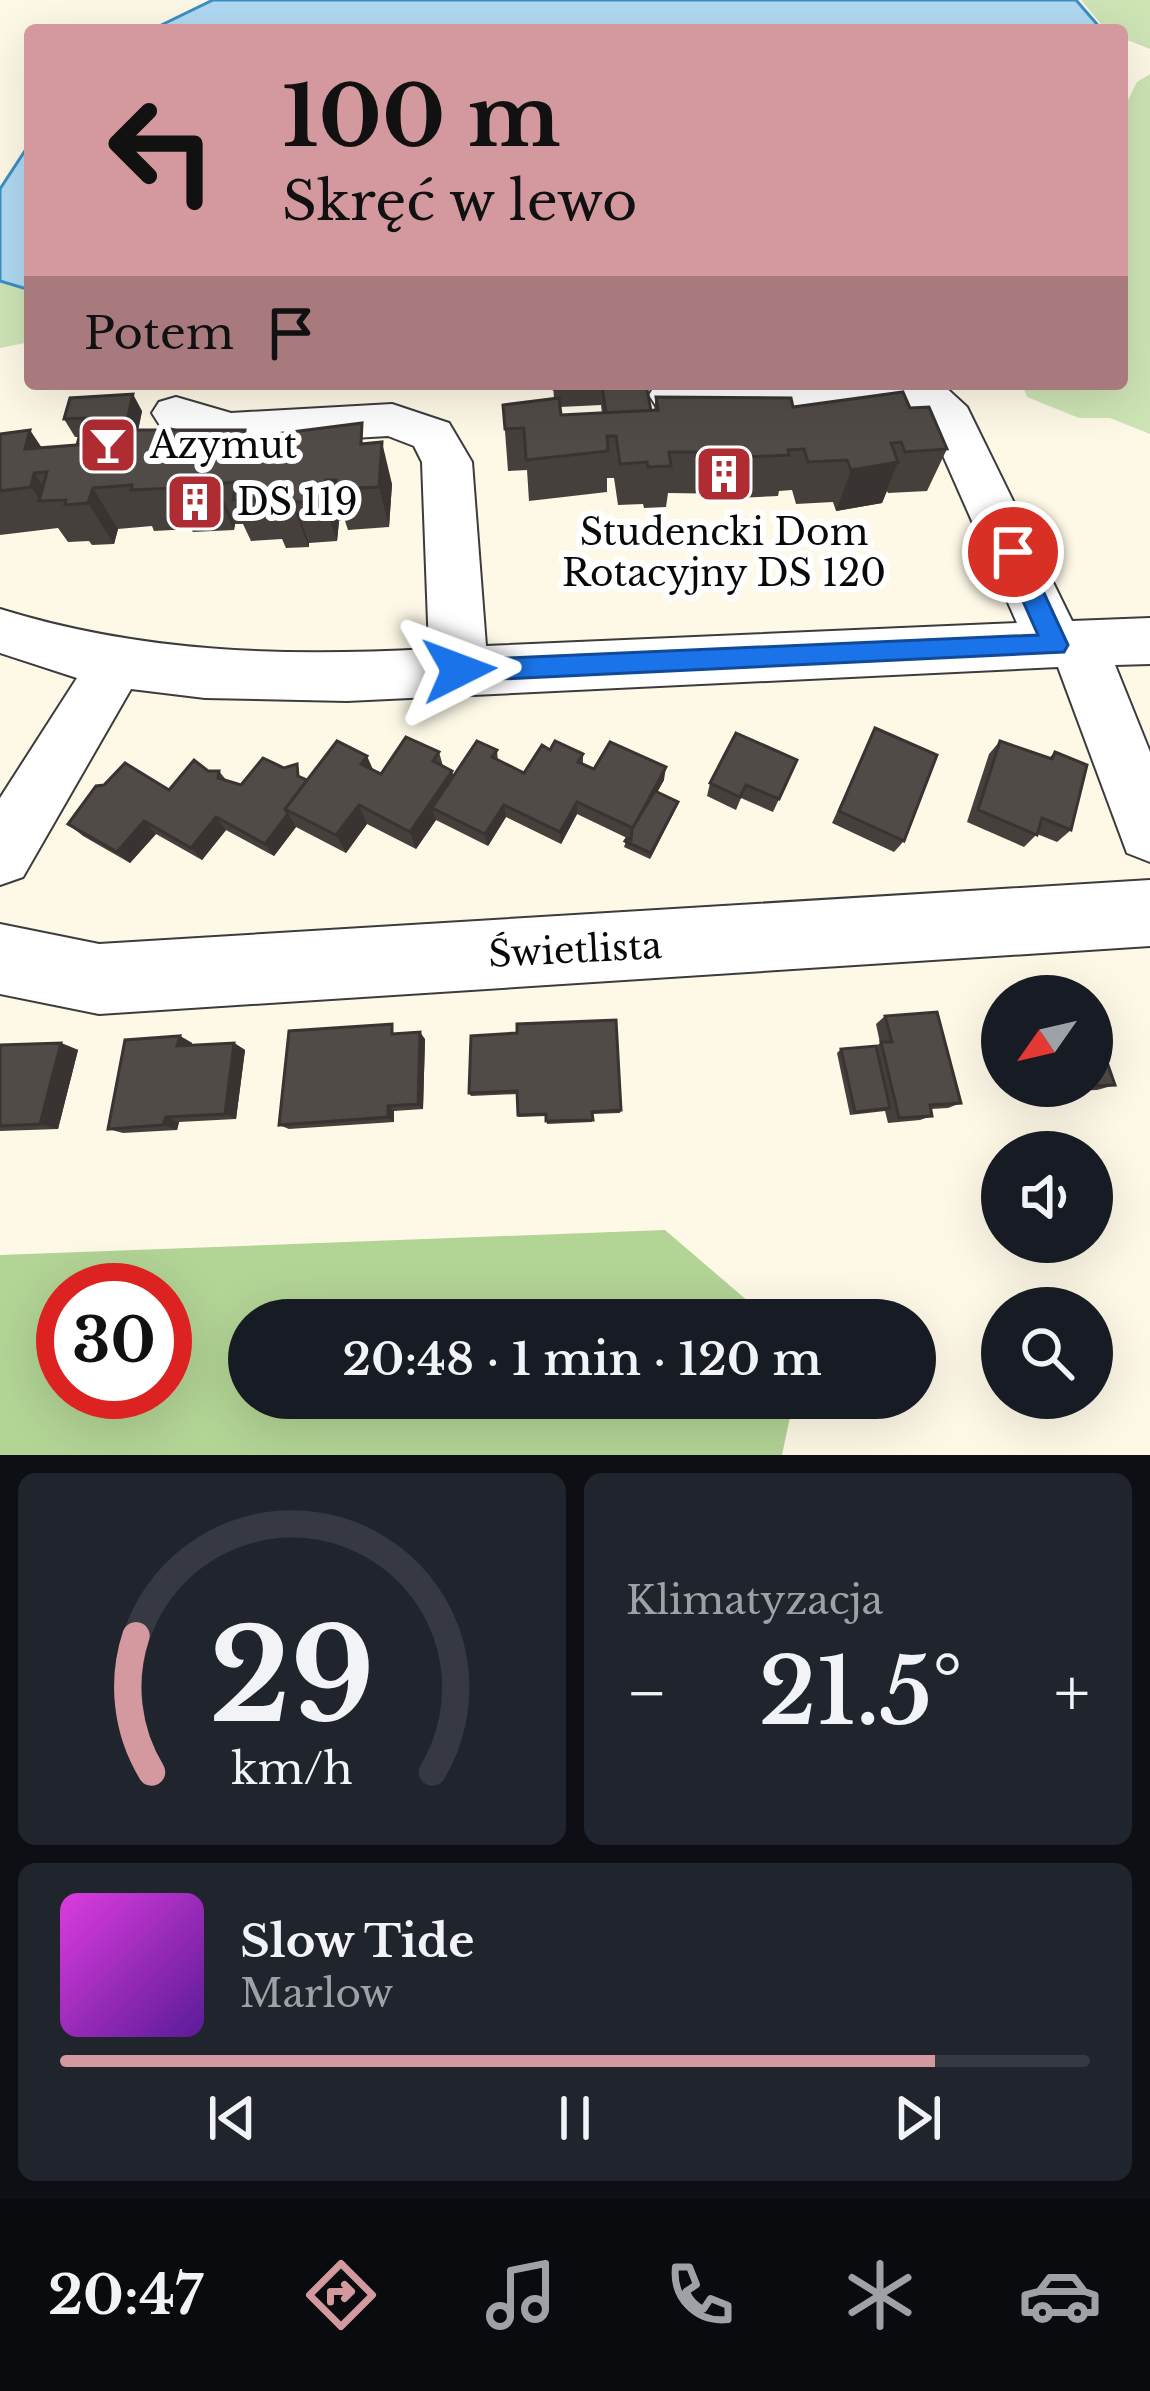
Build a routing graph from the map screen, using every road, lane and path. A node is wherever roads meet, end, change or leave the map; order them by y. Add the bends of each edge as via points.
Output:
1 (823, 390) edge
2 (909, 390) edge
3 (672, 394) edge
4 (176, 413) dead end
5 (0, 631) edge
6 (1150, 641) edge
7 (1066, 644) junction
8 (459, 670) junction
9 (104, 686) dead end
10 (1127, 706) edge
11 (1150, 832) edge
12 (0, 855) edge
13 (1150, 913) edge
14 (0, 959) edge

1 - 3 street
2 - 7 street via 950,418
4 - 8 street via 230,429 392,419 432,435 447,462
5 - 8 street via 159,670 282,678
6 - 7 street
7 - 8 street
7 - 10 street
9 - 12 street
10 - 11 street
13 - 14 street, Świetlista via 99,979

